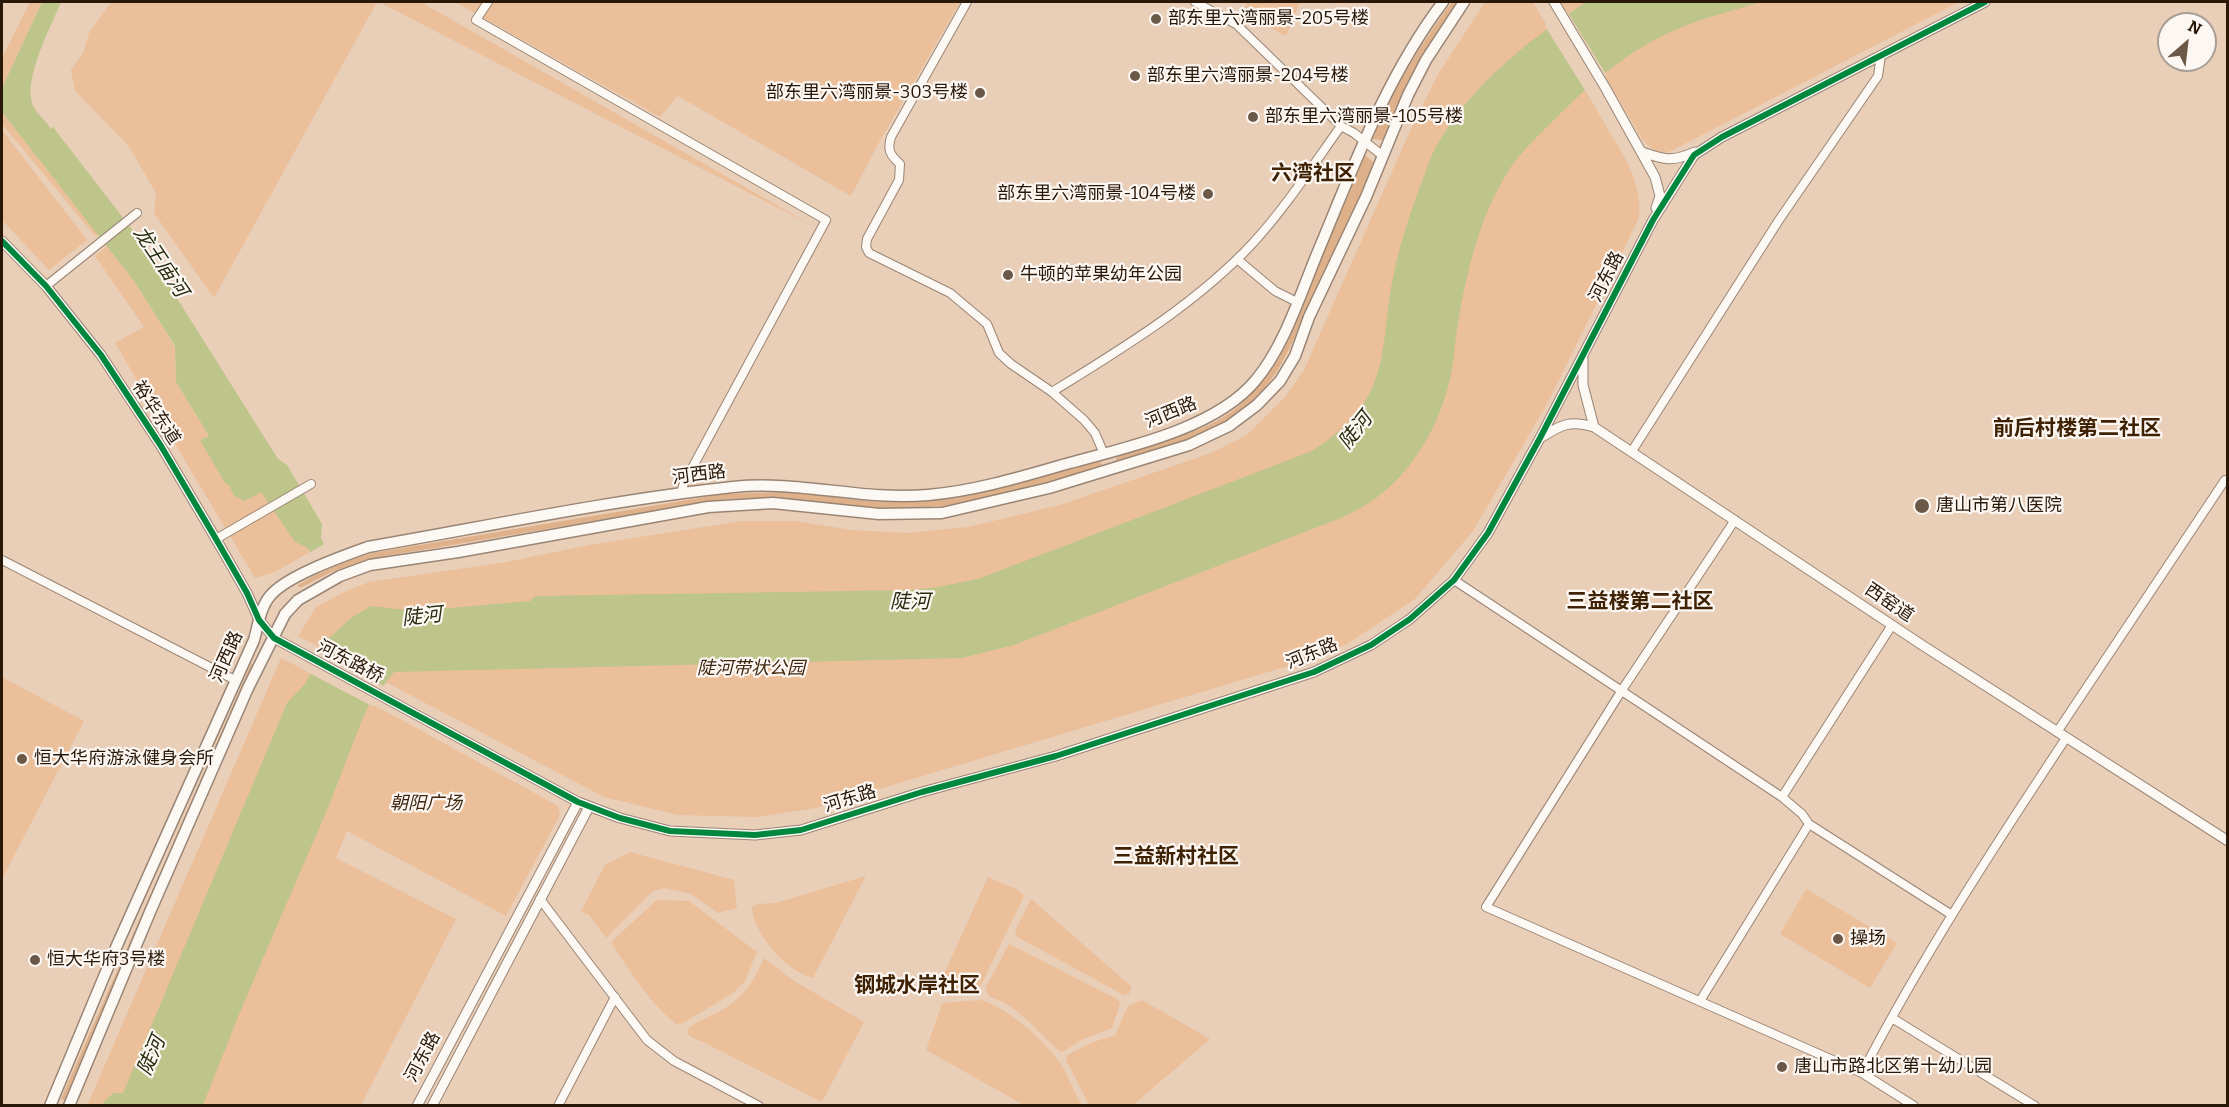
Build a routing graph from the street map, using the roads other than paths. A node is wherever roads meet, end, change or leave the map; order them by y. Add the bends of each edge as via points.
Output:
1 (488, 2) edge
2 (967, 2) edge
3 (1195, 2) edge
4 (1443, 2) edge
5 (1464, 2) edge
6 (1554, 2) edge
7 (1985, 2) edge
8 (1881, 55) junction
9 (1341, 126) junction
10 (1364, 141) junction
11 (1700, 150) junction
12 (1642, 152) junction
13 (1383, 156) junction
14 (137, 213) dead end
15 (1653, 220) junction
16 (2, 241) edge
17 (1237, 259) junction
18 (46, 286) junction
19 (1297, 302) junction
20 (1583, 356) junction
21 (1052, 392) junction
22 (1594, 427) junction
23 (1540, 438) junction
24 (1632, 451) junction
25 (1104, 454) junction
26 (1112, 469) junction
27 (2228, 481) edge
28 (311, 484) dead end
29 (681, 493) junction
30 (1735, 520) junction
31 (216, 538) junction
32 (2, 560) edge
33 (1454, 580) junction
34 (259, 620) junction
35 (1892, 625) junction
36 (274, 638) junction
37 (235, 680) junction
38 (1622, 690) junction
39 (392, 700) joint
40 (2057, 732) junction
41 (2066, 738) junction
42 (1782, 797) junction
43 (578, 802) junction
44 (590, 807) junction
45 (1809, 824) junction
46 (2226, 838) edge
47 (540, 899) junction
48 (1952, 915) junction
49 (615, 997) junction
50 (1700, 1000) junction
51 (1892, 1018) junction
52 (1862, 1073) junction
53 (50, 1106) edge
54 (69, 1106) edge
55 (417, 1106) edge
56 (432, 1106) edge
57 (558, 1106) edge
58 (759, 1106) edge
59 (1914, 1106) edge
60 (2035, 1106) edge

1 - 29 street via 476,20 826,220
2 - 21 street via 891,137 888,147 900,164 899,180 866,247 869,253 950,293 987,324 999,353
3 - 9 street via 1236,24
4 - 10 main road, 河西路 via 1416,43
5 - 13 main road, 河西路 via 1426,60
6 - 12 street, 河东路
7 - 8 street, 河东路
8 - 11 street, 河东路
8 - 24 street via 1878,76 1779,220
9 - 10 street
9 - 17 street via 1289,198
10 - 13 street
10 - 19 main road, 河西路
11 - 12 street via 1667,160
11 - 15 street, 河东路 via 1680,174
12 - 15 street, 河东路 via 1660,196
13 - 26 main road, 河西路 via 1280,381 1229,426 1190,445
14 - 18 street
15 - 20 street, 河东路
16 - 18 street, 裕华东道
17 - 19 street via 1275,291
17 - 21 street via 1163,320
18 - 31 street, 裕华东道 via 101,356
19 - 25 main road, 河西路 via 1256,381 1232,402 1194,424
20 - 22 street via 1583,385
20 - 23 street, 河东路
21 - 25 street via 1095,433
22 - 23 street via 1577,422
22 - 24 street, 西窑道
23 - 33 street, 河东路 via 1488,533
24 - 30 street, 西窑道
25 - 26 main road
25 - 29 main road, 河西路 via 1002,482 928,495 881,495 796,486 745,486
26 - 36 main road, 河西路 via 942,513 879,514 773,503 708,507 370,565 321,585 298,600 285,614
27 - 40 street via 2225,480
28 - 31 street
29 - 34 main road, 河西路 via 368,547 305,573 270,595
30 - 35 street, 西窑道
30 - 38 street
31 - 34 street, 裕华东道
32 - 37 street
33 - 38 street
33 - 44 street, 河东路 via 1410,620 1371,645 1314,672 1056,756 801,830 755,835 669,831
34 - 36 street, 裕华东道
34 - 37 main road, 河西路
35 - 40 street, 西窑道
35 - 42 street
36 - 39 street, 河东路桥
36 - 54 main road, 河西路 via 230,728
37 - 53 main road, 河西路
38 - 42 street
38 - 50 street via 1486,907
39 - 43 street, 河东路
40 - 41 street, 西窑道
41 - 46 street, 西窑道
41 - 48 street
42 - 45 street
43 - 44 street, 河东路
43 - 55 street, 河东路
44 - 47 street, 河东路
45 - 48 street
45 - 50 street
47 - 49 street
47 - 56 street, 河东路
48 - 51 street
49 - 57 street
49 - 58 street via 647,1040 674,1061
50 - 52 street
51 - 52 street
51 - 60 street
52 - 59 street

